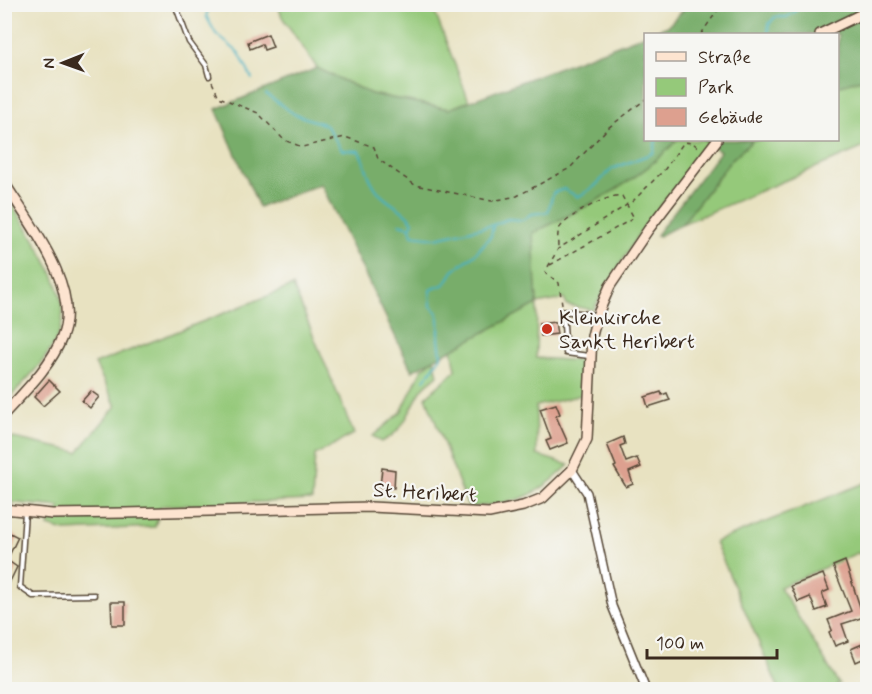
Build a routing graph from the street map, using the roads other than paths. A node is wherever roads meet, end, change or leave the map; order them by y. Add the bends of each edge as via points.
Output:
1 (175, 4) edge
2 (867, 11) edge
3 (822, 33) edge
4 (209, 76) road end
5 (716, 141) edge
6 (4, 182) edge
7 (597, 316) junction
8 (590, 356) junction
9 (4, 414) edge
10 (572, 470) junction
11 (4, 509) edge
12 (25, 512) junction
13 (94, 595) dead end
14 (646, 690) edge

1 - 4 lane via 189,42
2 - 3 street
5 - 7 street, St. Heribert via 648,230 610,286
6 - 9 street via 64,287 67,311 63,336 51,357
7 - 8 street, St. Heribert
7 - 8 lane via 563,311 566,353
8 - 10 street, St. Heribert via 590,421 587,439
10 - 12 street, St. Heribert via 543,498 489,513 371,507
10 - 14 street via 586,493 612,606
11 - 12 street, St. Heribert
12 - 13 lane via 20,587 33,596

